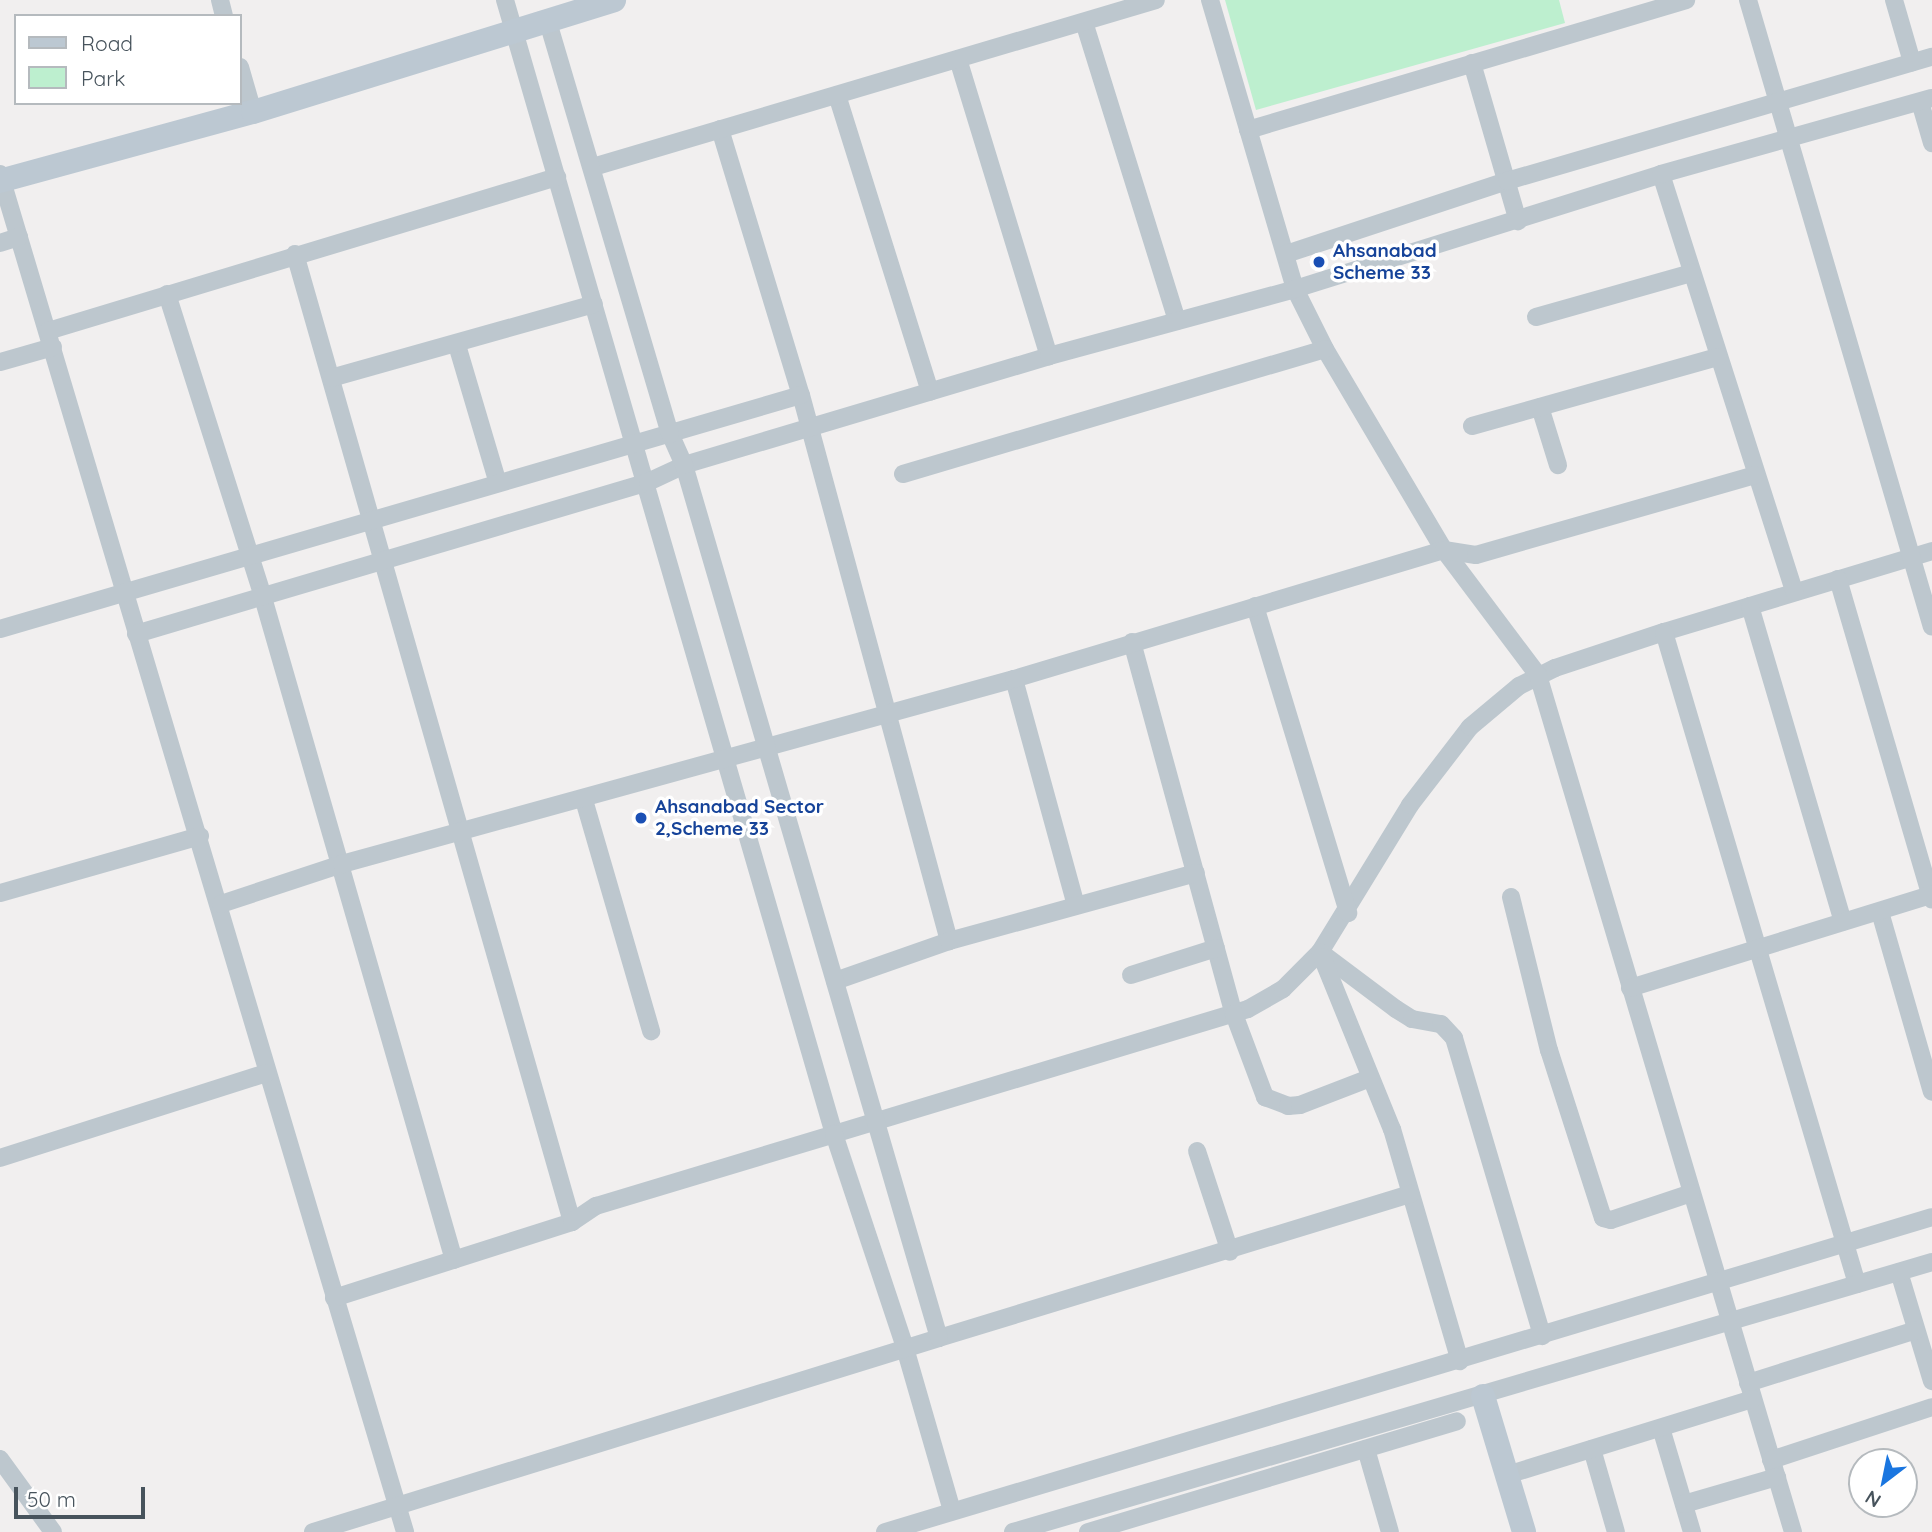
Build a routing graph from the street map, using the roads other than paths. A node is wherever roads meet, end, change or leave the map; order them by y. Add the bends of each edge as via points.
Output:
1 (505, 0) edge
2 (614, 0) edge
3 (1156, 0) edge
4 (1210, 0) edge
5 (1686, 0) edge
6 (1748, 0) edge
7 (1894, 0) edge
8 (548, 21) junction
9 (1084, 22) junction
10 (514, 28) junction
11 (1932, 57) edge
12 (958, 59) junction
13 (1912, 62) junction
14 (1472, 63) junction
15 (242, 74) edge
16 (837, 95) junction
17 (1926, 100) edge
18 (1779, 102) junction
19 (253, 112) junction
20 (720, 129) junction
21 (1248, 130) junction
22 (1790, 137) junction
23 (1932, 143) edge
24 (593, 167) junction
25 (1661, 174) junction
26 (557, 177) junction
27 (1, 179) edge
28 (1507, 181) junction
29 (1518, 220) junction
30 (19, 237) junction
31 (0, 243) edge
32 (295, 254) junction
33 (1286, 254) junction
34 (1692, 273) junction
35 (1295, 289) junction
36 (167, 294) junction
37 (594, 304) junction
38 (1536, 317) dead end
39 (1177, 321) junction
40 (50, 339) junction
41 (457, 345) junction
42 (1325, 349) junction
43 (1049, 356) junction
44 (1718, 357) junction
45 (0, 362) edge
46 (331, 378) junction
47 (930, 392) junction
48 (801, 396) junction
49 (1540, 407) junction
50 (1472, 426) dead end
51 (809, 430) junction
52 (670, 434) junction
53 (632, 446) junction
54 (684, 465) junction
55 (1558, 465) dead end
56 (903, 474) dead end
57 (1755, 475) junction
58 (648, 482) junction
59 (498, 484) junction
60 (372, 520) junction
61 (1444, 550) junction
62 (1932, 551) edge
63 (1911, 557) junction
64 (250, 558) junction
65 (380, 563) junction
66 (1838, 579) junction
67 (1794, 592) junction
68 (123, 593) junction
69 (262, 594) junction
70 (1255, 606) junction
71 (1750, 606) junction
72 (1932, 627) edge
73 (0, 629) edge
74 (1664, 632) junction
75 (136, 634) junction
76 (1132, 642) junction
77 (1538, 675) junction
78 (1014, 679) junction
79 (885, 714) junction
80 (767, 749) junction
81 (728, 760) junction
82 (584, 800) junction
83 (458, 835) junction
84 (200, 836) junction
85 (342, 864) junction
86 (1196, 873) junction
87 (0, 892) edge
88 (1511, 897) dead end
89 (1931, 898) edge
90 (221, 904) junction
91 (1076, 905) junction
92 (1880, 912) junction
93 (1348, 913) junction
94 (1843, 922) junction
95 (949, 942) junction
96 (1216, 948) junction
97 (1755, 948) junction
98 (1320, 952) junction
99 (1131, 975) dead end
100 (835, 981) junction
101 (1630, 988) junction
102 (1234, 1014) junction
103 (651, 1031) dead end
104 (266, 1073) junction
105 (1370, 1078) junction
106 (1932, 1092) edge
107 (875, 1122) junction
108 (834, 1133) junction
109 (1197, 1151) dead end
110 (0, 1158) edge
111 (1691, 1193) junction
112 (1411, 1194) junction
113 (1932, 1217) edge
114 (572, 1222) junction
115 (1846, 1244) junction
116 (1230, 1252) junction
117 (454, 1260) junction
118 (1932, 1262) edge
119 (1899, 1272) junction
120 (1718, 1283) junction
121 (1857, 1284) junction
122 (334, 1298) junction
123 (1729, 1321) junction
124 (1916, 1330) junction
125 (1542, 1336) junction
126 (939, 1338) junction
127 (905, 1348) junction
128 (1460, 1361) junction
129 (1932, 1381) edge
130 (1750, 1391) junction
131 (1483, 1396) junction
132 (1932, 1407) edge
133 (1457, 1421) dead end
134 (1661, 1427) junction
135 (1366, 1449) junction
136 (1591, 1449) junction
137 (0, 1458) edge
138 (1774, 1468) junction
139 (1507, 1475) junction
140 (1684, 1504) junction
141 (398, 1508) junction
142 (952, 1511) junction
143 (1135, 1526) edge
144 (1388, 1531) edge
145 (52, 1532) edge
146 (313, 1532) edge
147 (405, 1532) edge
148 (885, 1532) edge
149 (1013, 1532) edge
150 (1088, 1532) edge
151 (1524, 1532) edge
152 (1616, 1532) edge
153 (1692, 1532) edge
154 (1793, 1532) edge

1 - 10 street
2 - 8 street
3 - 9 street
4 - 21 street
5 - 14 street
6 - 18 street
7 - 13 street
8 - 10 street
8 - 24 street
9 - 12 street
9 - 39 street
10 - 19 street
10 - 26 street
11 - 13 street
12 - 16 street
12 - 43 street
13 - 18 street
14 - 21 street
14 - 28 street
15 - 19 street
16 - 20 street
16 - 47 street
17 - 22 street
17 - 23 street
18 - 22 street
18 - 28 street
19 - 27 street
20 - 24 street
20 - 48 street
21 - 33 street
22 - 25 street
22 - 63 street
24 - 52 street
25 - 29 street
25 - 34 street
26 - 32 street
26 - 37 street
27 - 30 street
28 - 29 street
28 - 33 street
29 - 35 street
30 - 31 street
30 - 40 street
32 - 36 street
32 - 46 street
33 - 35 street
34 - 38 street
34 - 44 street
35 - 39 street
35 - 42 street
36 - 40 street
36 - 64 street
37 - 41 street
37 - 53 street
39 - 43 street
40 - 45 street
40 - 68 street
41 - 46 street
41 - 59 street
42 - 56 street
42 - 61 street
43 - 47 street
44 - 49 street
44 - 57 street
46 - 60 street
47 - 51 street
48 - 51 street
48 - 52 street
49 - 50 street
49 - 55 street
51 - 54 street
51 - 79 street
52 - 53 street
52 - 54 street
53 - 58 street
53 - 59 street
54 - 58 street
54 - 80 street
57 - 61 street via 1476,555
57 - 67 street
58 - 65 street
58 - 81 street
59 - 60 street
60 - 64 street
60 - 65 street
61 - 70 street
61 - 77 street
62 - 63 street
63 - 66 street
63 - 72 street
64 - 68 street
64 - 69 street
65 - 69 street
65 - 83 street
66 - 67 street
66 - 89 street
67 - 71 street
68 - 73 street
68 - 75 street
69 - 75 street
69 - 85 street
70 - 76 street
70 - 93 street
71 - 74 street
71 - 94 street
74 - 77 street
74 - 97 street
75 - 84 street
76 - 78 street
76 - 86 street
77 - 93 street via 1469,727 1410,805
77 - 101 street
78 - 79 street
78 - 91 street
79 - 80 street
79 - 95 street
80 - 81 street
80 - 100 street
81 - 82 street
81 - 108 street
82 - 83 street
82 - 103 street
83 - 85 street
83 - 114 street
84 - 87 street
84 - 90 street
85 - 90 street
85 - 117 street
86 - 91 street
86 - 96 street
88 - 111 street via 1549,1050 1603,1218 1611,1220
89 - 92 street
90 - 104 street
91 - 95 street
92 - 94 street
92 - 106 street
93 - 98 street
94 - 97 street
95 - 100 street
96 - 99 street
96 - 102 street
97 - 101 street
97 - 115 street
98 - 102 street via 1283,989
98 - 105 street
98 - 125 street via 1395,1009 1412,1019 1441,1024 1454,1038
100 - 107 street
101 - 111 street
102 - 105 street via 1265,1097 1300,1105
102 - 107 street
104 - 110 street
104 - 122 street
105 - 112 street via 1392,1129
107 - 108 street
107 - 126 street
108 - 114 street via 596,1206
108 - 127 street
109 - 116 street
111 - 120 street
112 - 116 street
112 - 128 street
113 - 115 street
114 - 117 street
115 - 120 street
115 - 121 street
116 - 126 street
117 - 122 street
118 - 119 street
119 - 121 street
119 - 124 street
120 - 123 street
120 - 125 street
121 - 123 street
122 - 141 street
123 - 130 street
123 - 131 street
124 - 129 street
124 - 130 street
125 - 128 street
126 - 127 street
127 - 141 street
127 - 142 street
128 - 142 street
130 - 134 street
130 - 138 street
131 - 139 street
131 - 149 street
132 - 138 street
133 - 135 street
134 - 136 street
134 - 140 street
135 - 143 street
135 - 144 street
136 - 139 street
136 - 152 street
137 - 145 street
138 - 140 street
138 - 154 street
139 - 151 street
140 - 153 street
141 - 146 street
141 - 147 street
142 - 148 street
143 - 150 street

